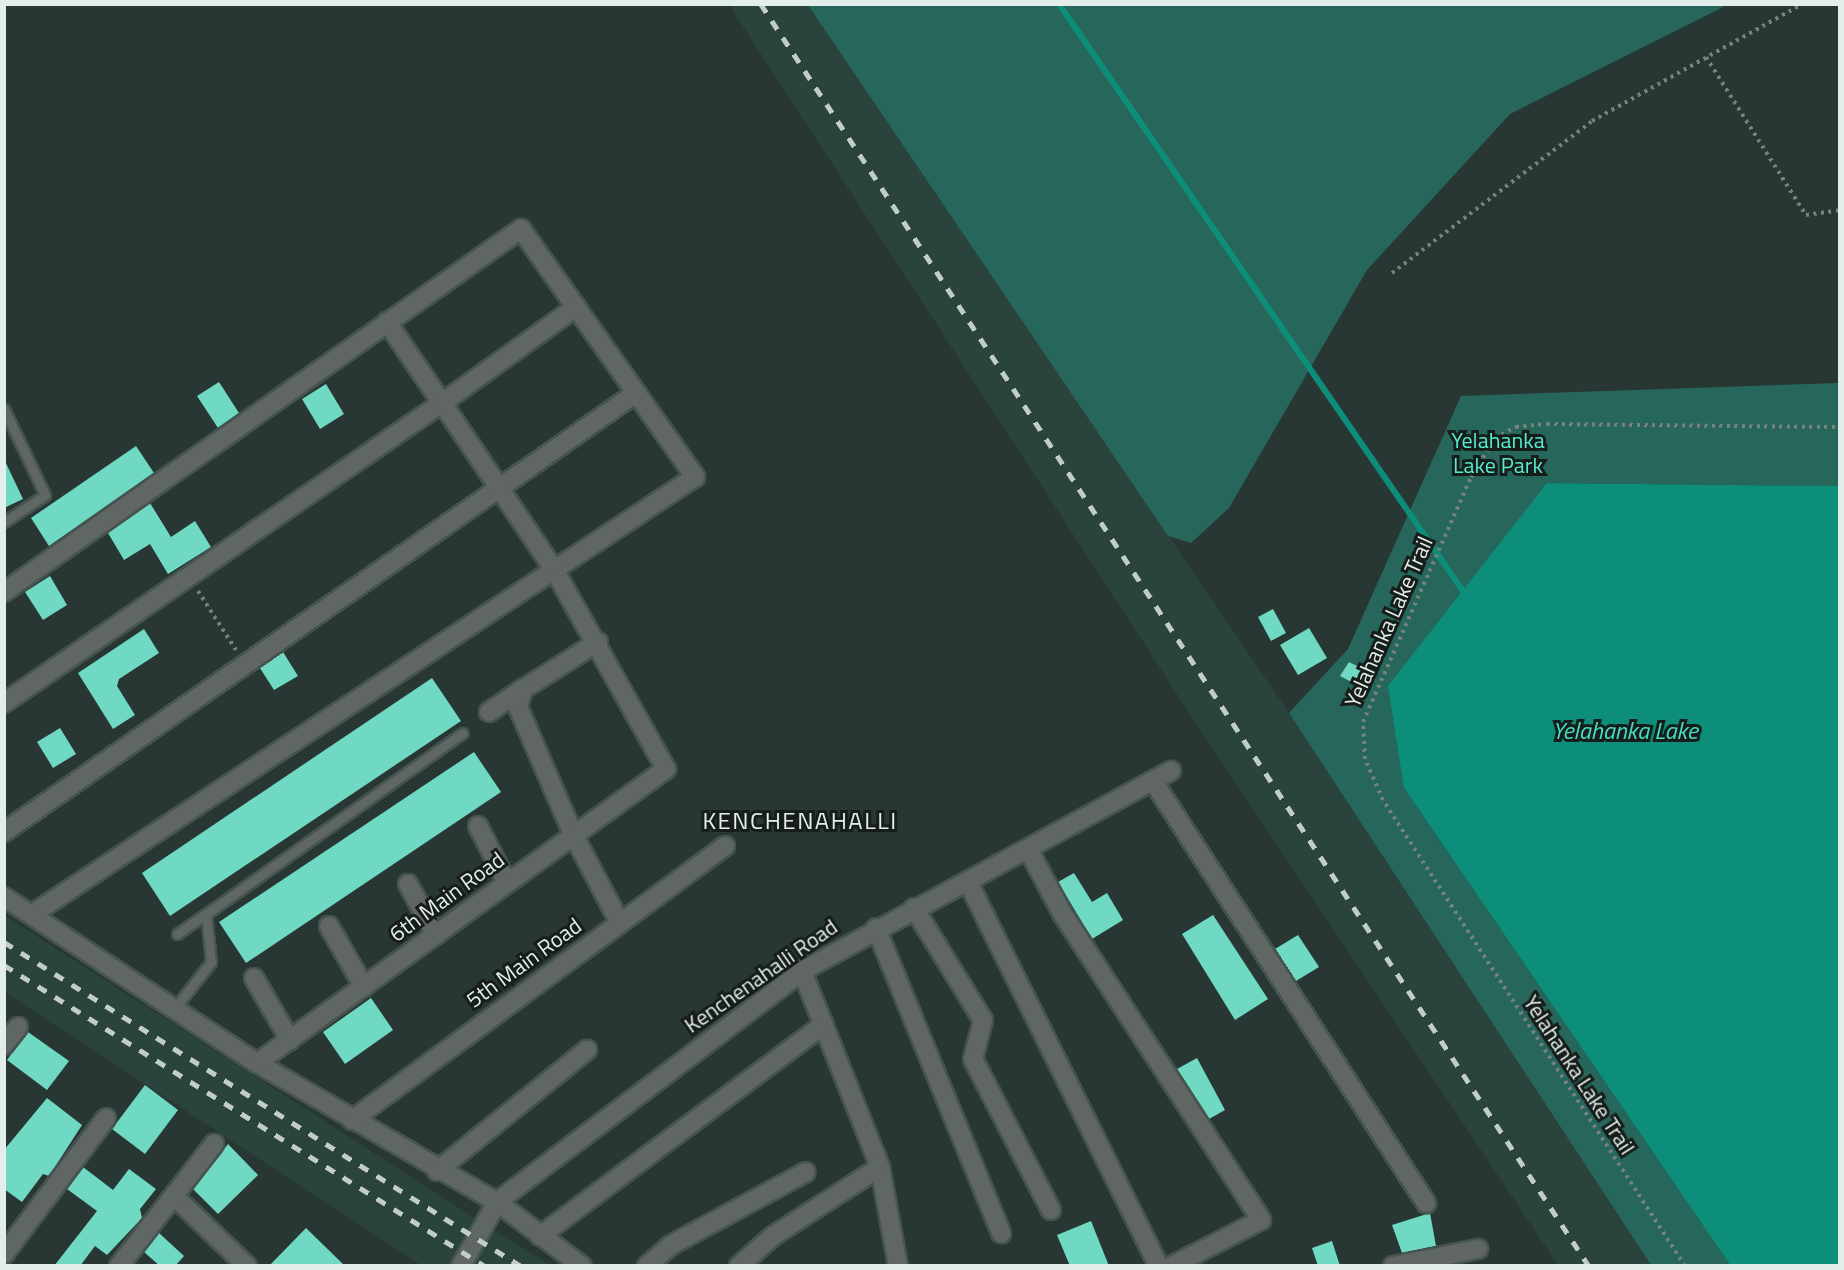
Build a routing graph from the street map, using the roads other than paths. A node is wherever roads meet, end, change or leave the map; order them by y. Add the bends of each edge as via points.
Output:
1 (576, 307) junction
2 (387, 322) junction
3 (636, 393) junction
4 (442, 403) junction
5 (4, 409) edge
6 (498, 485) junction
7 (4, 522) edge
8 (553, 568) junction
9 (4, 592) edge
10 (598, 642) junction
11 (523, 689) junction
12 (4, 703) edge
13 (489, 712) dead end
14 (463, 733) dead end
15 (1171, 771) dead end
16 (1153, 781) junction
17 (478, 826) dead end
18 (4, 832) edge
19 (573, 834) junction
20 (725, 846) dead end
21 (1028, 849) junction
22 (968, 882) junction
23 (507, 883) junction
24 (408, 884) dead end
25 (4, 897) edge
26 (914, 908) junction
27 (206, 914) junction
28 (31, 915) junction
29 (620, 922) junction
30 (329, 926) dead end
31 (876, 928) junction
32 (177, 934) dead end
33 (436, 935) junction
34 (802, 971) junction
35 (255, 978) dead end
36 (364, 987) junction
37 (174, 1009) junction
38 (824, 1024) junction
39 (18, 1027) dead end
40 (290, 1040) junction
41 (4, 1045) edge
42 (587, 1050) dead end
43 (256, 1063) junction
44 (106, 1118) dead end
45 (352, 1119) junction
46 (214, 1144) dead end
47 (880, 1167) junction
48 (437, 1171) junction
49 (806, 1172) dead end
50 (175, 1197) junction
51 (497, 1202) junction
52 (1426, 1203) dead end
53 (1051, 1210) dead end
54 (1001, 1233) dead end
55 (540, 1236) junction
56 (1478, 1249) dead end
57 (4, 1257) edge
58 (16, 1266) edge
59 (119, 1266) edge
60 (247, 1266) edge
61 (461, 1266) edge
62 (582, 1266) edge
63 (647, 1266) edge
64 (739, 1266) edge
65 (898, 1266) edge
66 (1159, 1266) edge
67 (1172, 1266) edge
68 (1393, 1266) edge

1 - 2 street via 521,229
1 - 3 street
1 - 4 street
2 - 4 street
2 - 9 street
3 - 6 street
3 - 8 street via 695,477
4 - 6 street
4 - 12 street
5 - 7 lane via 45,495
6 - 8 street
6 - 18 street
8 - 10 street
8 - 28 street
10 - 11 street
10 - 19 street, 6th Main Road via 666,769
11 - 13 street
11 - 19 street via 518,706
14 - 27 lane
15 - 16 street, Kenchenahalli Road
16 - 21 street, Kenchenahalli Road
16 - 52 street
17 - 23 street
19 - 23 street, 6th Main Road
19 - 29 street
20 - 29 street, 5th Main Road
21 - 22 street, Kenchenahalli Road
21 - 67 street via 1062,913 1261,1220
22 - 26 street, Kenchenahalli Road
22 - 66 street
23 - 33 street, 6th Main Road
24 - 33 street
25 - 28 street
26 - 31 street, Kenchenahalli Road
26 - 53 street via 983,1020 973,1059
27 - 32 lane
27 - 37 lane via 211,962
28 - 37 street
29 - 45 street, 5th Main Road
30 - 36 street
31 - 34 street, Kenchenahalli Road
31 - 54 street
33 - 36 street, 6th Main Road
34 - 38 street
34 - 51 street, Kenchenahalli Road
35 - 40 street
36 - 40 street, 6th Main Road
37 - 43 street
38 - 47 street
38 - 55 street
39 - 41 street
40 - 43 street, 6th Main Road
42 - 48 street
43 - 45 street
44 - 57 street
45 - 48 street
46 - 50 street
47 - 64 street via 773,1236
47 - 65 street
48 - 51 street
49 - 63 street via 671,1245
50 - 59 street
50 - 60 street
51 - 55 street
51 - 61 street, Kenchenahalli Road
55 - 62 street
56 - 68 street
57 - 58 street

